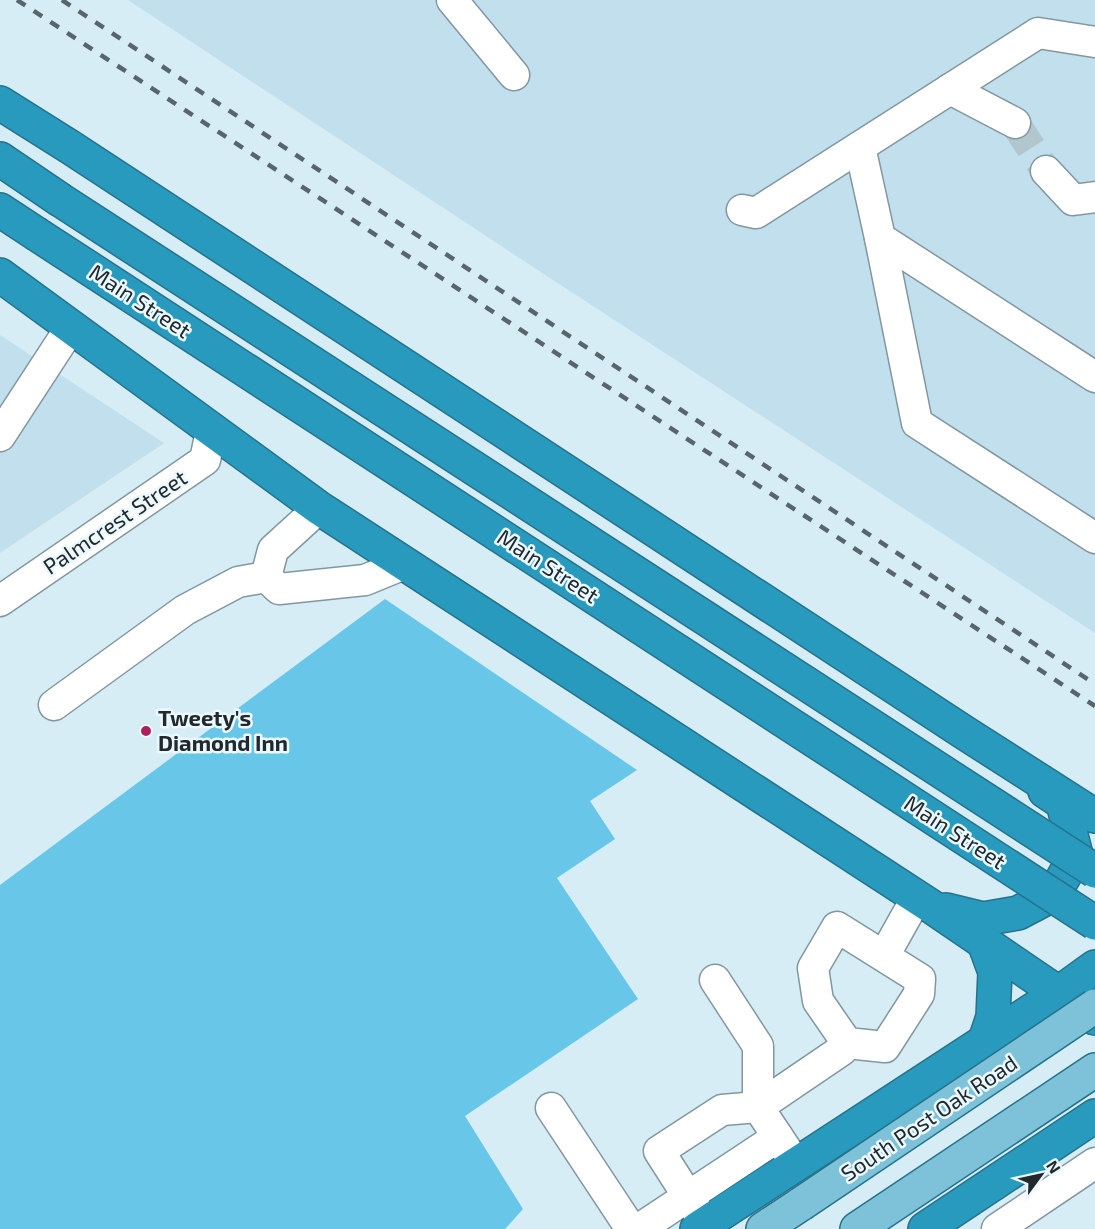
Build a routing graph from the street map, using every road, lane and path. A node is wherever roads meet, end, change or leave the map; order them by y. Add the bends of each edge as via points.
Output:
1 (452, 0) edge
2 (1095, 42) edge
3 (514, 75) dead end
4 (950, 89) junction
5 (0, 103) edge
6 (1015, 123) tunnel mouth
7 (860, 147) junction
8 (0, 159) edge
9 (1047, 171) tunnel mouth
10 (1095, 197) edge
11 (0, 210) edge
12 (742, 210) dead end
13 (880, 238) junction
14 (0, 275) edge
15 (72, 327) junction
16 (1095, 377) edge
17 (211, 431) junction
18 (0, 436) edge
19 (319, 508) junction
20 (1095, 538) edge
21 (404, 564) junction
22 (266, 577) junction
23 (0, 600) edge
24 (54, 705) dead end
25 (965, 733) junction
26 (1095, 816) edge
27 (1095, 871) edge
28 (925, 902) junction
29 (1095, 923) edge
30 (984, 942) junction
31 (884, 956) junction
32 (1095, 967) edge
33 (715, 980) dead end
34 (1059, 993) junction
35 (1095, 1006) edge
36 (1095, 1018) edge
37 (985, 1041) junction
38 (847, 1043) junction
39 (1095, 1070) edge
40 (758, 1107) junction
41 (551, 1108) dead end
42 (1095, 1116) edge
43 (778, 1137) junction
44 (1095, 1163) edge
45 (796, 1164) junction
46 (1002, 1178) junction
47 (1024, 1211) junction
48 (697, 1216) edge
49 (632, 1229) edge
50 (639, 1229) edge
51 (763, 1229) edge
52 (857, 1229) edge
53 (925, 1229) edge
54 (997, 1229) edge

1 - 3 street
2 - 4 street via 1038,33
4 - 6 street
4 - 7 street
5 - 25 highway
7 - 12 street via 756,213
7 - 13 street
8 - 27 highway, Main Street, bridge
9 - 10 street via 1073,200
11 - 29 highway, Main Street, bridge
13 - 16 street
13 - 20 street via 916,423
14 - 15 highway
15 - 17 highway
15 - 18 street
17 - 19 highway
17 - 23 street, Palmcrest Street via 206,460
19 - 21 highway
19 - 22 street via 273,550
21 - 22 street via 365,580 279,590
21 - 28 highway
22 - 24 street via 238,582 185,610
25 - 26 highway
25 - 28 highway via 1063,803 1076,855 1054,894 1018,913 983,919
28 - 30 highway
28 - 31 street
30 - 34 highway
30 - 37 highway via 995,972 993,1017
31 - 38 street via 920,979 919,994 885,1047
31 - 38 street via 837,927 813,968 818,1001
32 - 34 highway
33 - 40 street via 758,1046
34 - 36 highway
34 - 37 highway
35 - 51 main road, South Post Oak Road, bridge
37 - 45 highway
38 - 40 street
39 - 52 main road
40 - 43 street
40 - 48 street via 722,1110 659,1151
41 - 49 street
42 - 46 highway
43 - 45 street
43 - 48 street
44 - 47 street
45 - 48 highway
46 - 47 street
46 - 53 highway
47 - 54 street
48 - 50 street

